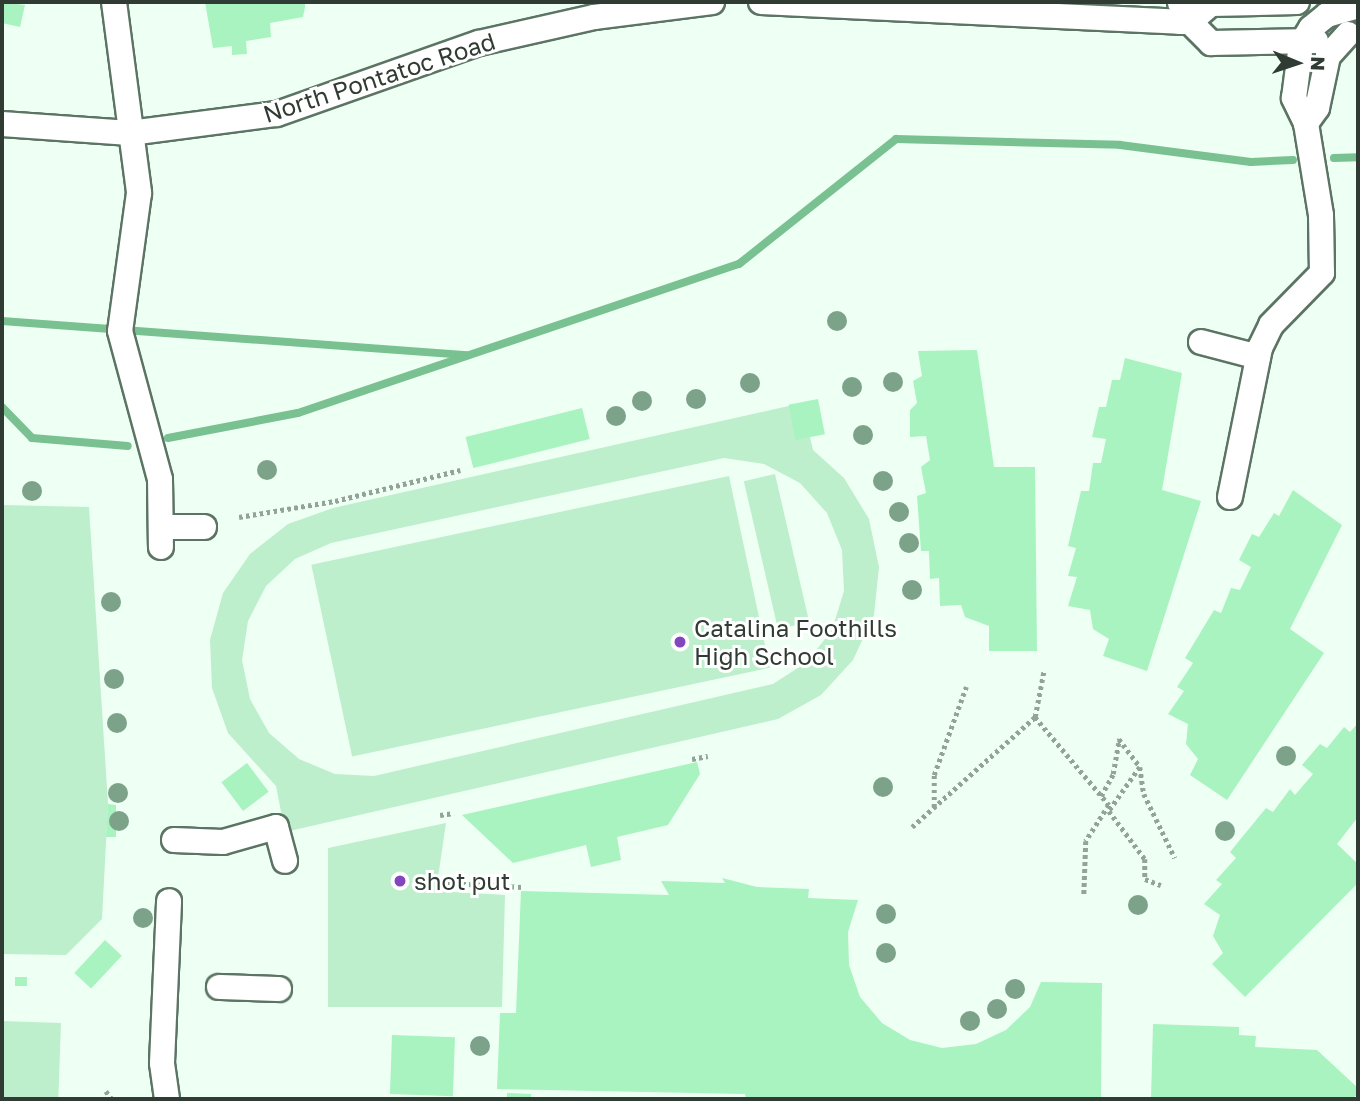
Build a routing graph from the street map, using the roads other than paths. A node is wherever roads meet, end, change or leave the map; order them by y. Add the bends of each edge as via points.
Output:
1 (114, 2) edge
2 (712, 2) edge
3 (761, 2) edge
4 (1297, 2) edge
5 (1358, 6) edge
6 (1182, 10) edge
7 (1353, 33) edge
8 (1301, 44) junction
9 (1306, 123) junction
10 (2, 124) edge
11 (130, 133) junction
12 (1201, 342) dead end
13 (1258, 357) junction
14 (1230, 498) dead end
15 (204, 527) dead end
16 (174, 840) dead end
17 (285, 861) dead end
18 (169, 901) dead end
19 (219, 987) dead end
20 (279, 989) dead end
21 (167, 1099) edge

1 - 11 street
2 - 11 street, North Pontatoc Road via 594,17 479,43 277,114
3 - 6 street
4 - 6 street via 1211,4
5 - 8 street via 1327,15 1311,27
6 - 8 street via 1211,44
7 - 8 street
7 - 9 street via 1328,56 1317,108
8 - 9 street via 1294,98
9 - 13 street via 1321,215 1322,273 1271,325
10 - 11 street, North Pontatoc Road
11 - 15 street via 139,194 121,321 160,479 161,537
12 - 13 street
13 - 14 street
16 - 17 street via 223,842 276,827
18 - 21 street via 162,1063
19 - 20 street

